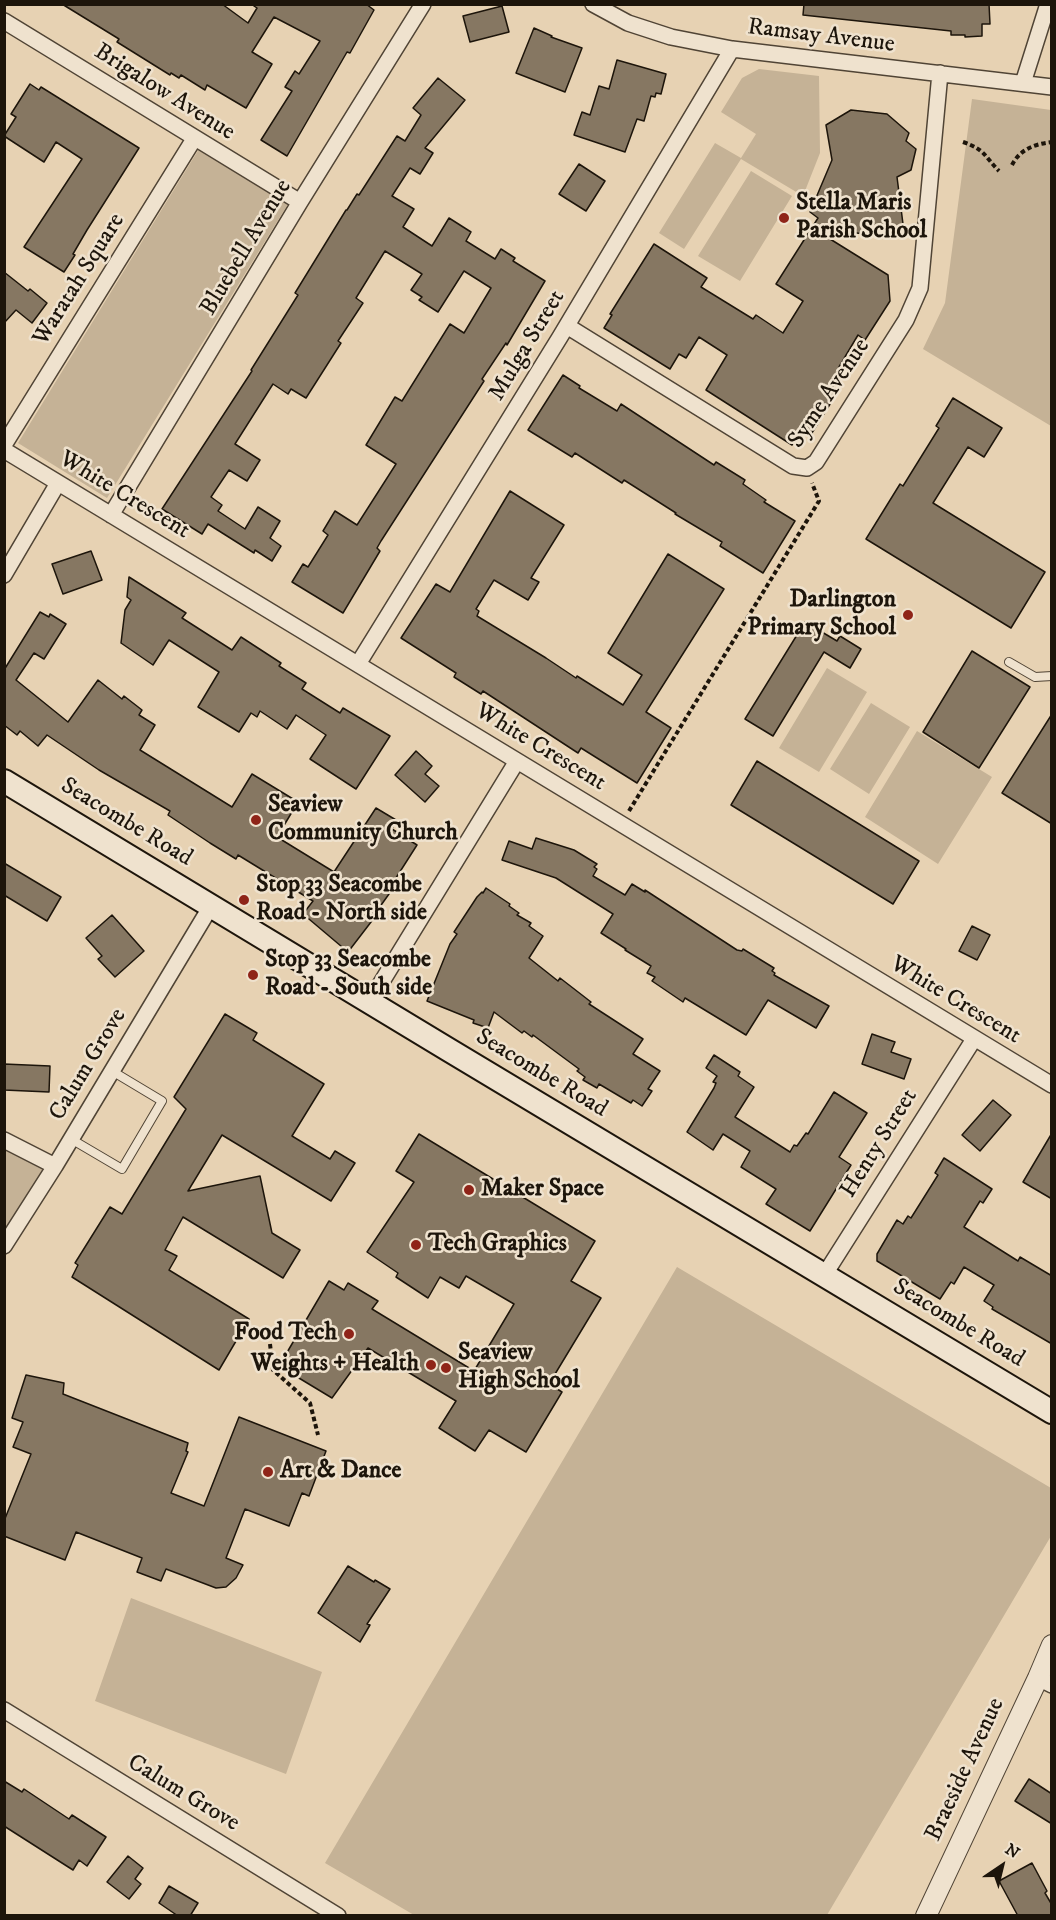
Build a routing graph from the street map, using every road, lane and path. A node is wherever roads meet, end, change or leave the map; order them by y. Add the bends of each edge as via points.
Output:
1 (423, 4) edge
2 (593, 4) edge
3 (1048, 4) edge
4 (4, 21) edge
5 (732, 49) junction
6 (940, 73) junction
7 (1023, 83) junction
8 (1052, 87) edge
9 (194, 139) junction
10 (963, 142) dead end
11 (1052, 142) edge
12 (1012, 165) dead end
13 (999, 171) dead end
14 (300, 202) junction
15 (567, 326) junction
16 (4, 445) edge
17 (4, 450) edge
18 (807, 468) junction
19 (58, 483) junction
20 (111, 515) junction
21 (4, 575) edge
22 (1009, 662) dead end
23 (358, 664) junction
24 (1052, 676) edge
25 (517, 761) junction
26 (4, 781) edge
27 (621, 824) junction
28 (211, 906) junction
29 (370, 1001) junction
30 (974, 1039) junction
31 (112, 1071) junction
32 (1052, 1085) edge
33 (71, 1139) junction
34 (4, 1140) edge
35 (55, 1166) junction
36 (4, 1246) edge
37 (825, 1274) junction
38 (270, 1344) dead end
39 (1052, 1412) edge
40 (318, 1436) dead end
41 (1052, 1645) edge
42 (1045, 1681) edge
43 (4, 1710) edge
44 (338, 1916) edge
45 (926, 1916) edge

1 - 14 street, Bluebell Avenue
2 - 5 street, Ramsay Avenue via 638,27
3 - 7 street
4 - 9 street, Brigalow Avenue
5 - 6 street, Ramsay Avenue
5 - 15 street, Mulga Street
6 - 7 street, Ramsay Avenue
6 - 18 street, Syme Avenue via 920,288 906,320 816,462
7 - 8 street, Ramsay Avenue
9 - 14 street, Brigalow Avenue
9 - 16 street, Waratah Square
10 - 13 path via 978,147
11 - 12 path via 1035,144
14 - 20 street, Bluebell Avenue
15 - 18 street, Syme Avenue via 793,466
15 - 23 street, Mulga Street
17 - 19 street, White Crescent
18 - 27 path via 819,501
19 - 20 street, White Crescent
19 - 21 street
20 - 23 street, White Crescent
22 - 24 lane via 1035,677
23 - 25 street, White Crescent
25 - 27 street, White Crescent
25 - 29 street
26 - 28 main road, Seacombe Road
27 - 30 street, White Crescent
28 - 29 main road, Seacombe Road
28 - 31 street, Calum Grove
29 - 37 main road, Seacombe Road
30 - 32 street, White Crescent
30 - 37 street, Henty Street
31 - 33 street, Calum Grove
31 - 33 lane via 162,1101 122,1169
33 - 35 street, Calum Grove
34 - 35 street
35 - 36 street, Calum Grove
37 - 39 main road, Seacombe Road
38 - 40 path via 273,1370 310,1403
41 - 42 street, Braeside Avenue
42 - 45 street, Braeside Avenue
43 - 44 street, Calum Grove

